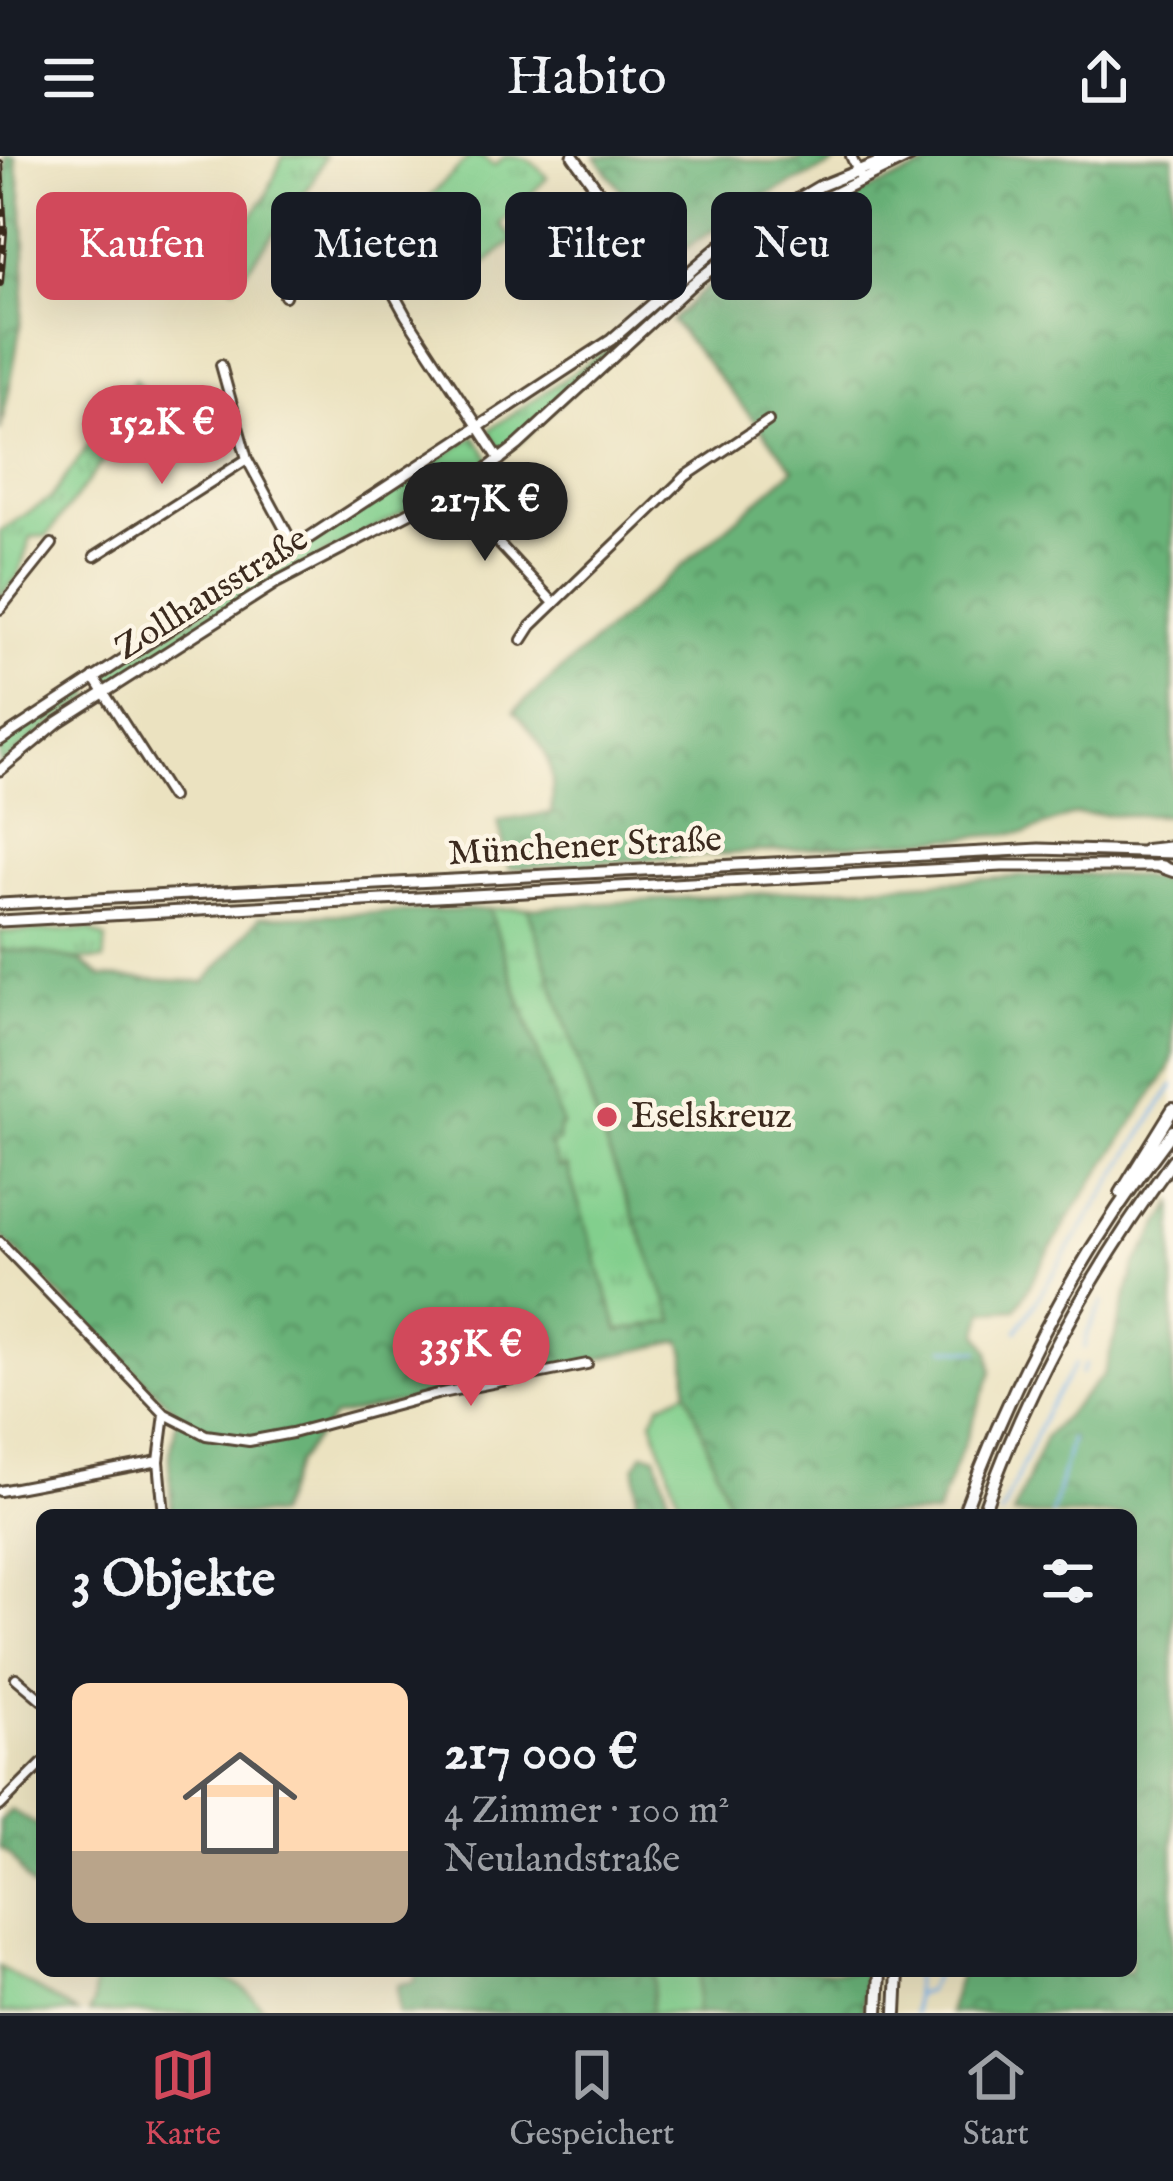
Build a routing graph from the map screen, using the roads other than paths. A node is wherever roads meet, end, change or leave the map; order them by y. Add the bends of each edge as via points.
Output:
1 (573, 156) edge
2 (850, 156) edge
3 (895, 156) edge
4 (911, 156) edge
5 (859, 174) junction
6 (601, 192) edge
7 (687, 272) edge
8 (687, 290) edge
9 (399, 300) edge
10 (660, 300) edge
11 (674, 300) edge
12 (631, 333) junction
13 (221, 365) dead end
14 (768, 421) dead end
15 (478, 430) junction
16 (247, 458) junction
17 (500, 460) junction
18 (452, 493) junction
19 (52, 544) dead end
20 (294, 546) junction
21 (95, 556) dead end
22 (554, 603) junction
23 (0, 609) edge
24 (522, 640) dead end
25 (94, 677) junction
26 (104, 692) junction
27 (0, 740) edge
28 (0, 770) edge
29 (171, 797) dead end
30 (1146, 850) joint
31 (1173, 850) edge
32 (1168, 868) edge
33 (0, 904) edge
34 (0, 921) edge
35 (1173, 1109) edge
36 (1173, 1131) edge
37 (1173, 1160) edge
38 (1102, 1231) junction
39 (0, 1242) edge
40 (586, 1364) dead end
41 (165, 1414) junction
42 (159, 1461) junction
43 (0, 1491) edge
44 (163, 1509) edge
45 (966, 1509) edge
46 (984, 1509) edge
47 (16, 1678) dead end
48 (36, 1695) edge
49 (36, 1769) edge
50 (0, 1806) edge
51 (880, 1977) edge
52 (898, 1977) edge
53 (878, 2013) edge
54 (896, 2013) edge

1 - 6 main road
2 - 5 street
3 - 5 main road
4 - 5 main road
5 - 7 main road, Zollhausstraße via 740,232
5 - 8 main road, Zollhausstraße
9 - 15 street
10 - 12 main road, Zollhausstraße
11 - 12 main road, Zollhausstraße
12 - 15 main road, Zollhausstraße
12 - 17 main road, Zollhausstraße
13 - 16 street
14 - 22 street via 686,476
15 - 17 street
15 - 20 main road, Zollhausstraße
16 - 20 street
16 - 21 street
17 - 18 main road, Zollhausstraße
18 - 22 street
18 - 26 main road, Zollhausstraße via 300,568
19 - 23 street
20 - 25 main road, Zollhausstraße
22 - 24 street
25 - 26 street
25 - 27 main road, Zollhausstraße
26 - 28 main road, Zollhausstraße
26 - 29 street
30 - 31 highway
30 - 33 main road, Münchener Straße via 1039,849
32 - 34 main road, Münchener Straße via 1018,865
35 - 38 highway
36 - 38 highway
37 - 46 highway via 1053,1352
38 - 45 highway via 1035,1347
39 - 41 street
40 - 41 street via 249,1441 206,1435
41 - 42 street
42 - 43 street
42 - 44 street
47 - 48 street
49 - 50 street
51 - 53 highway
52 - 54 highway

